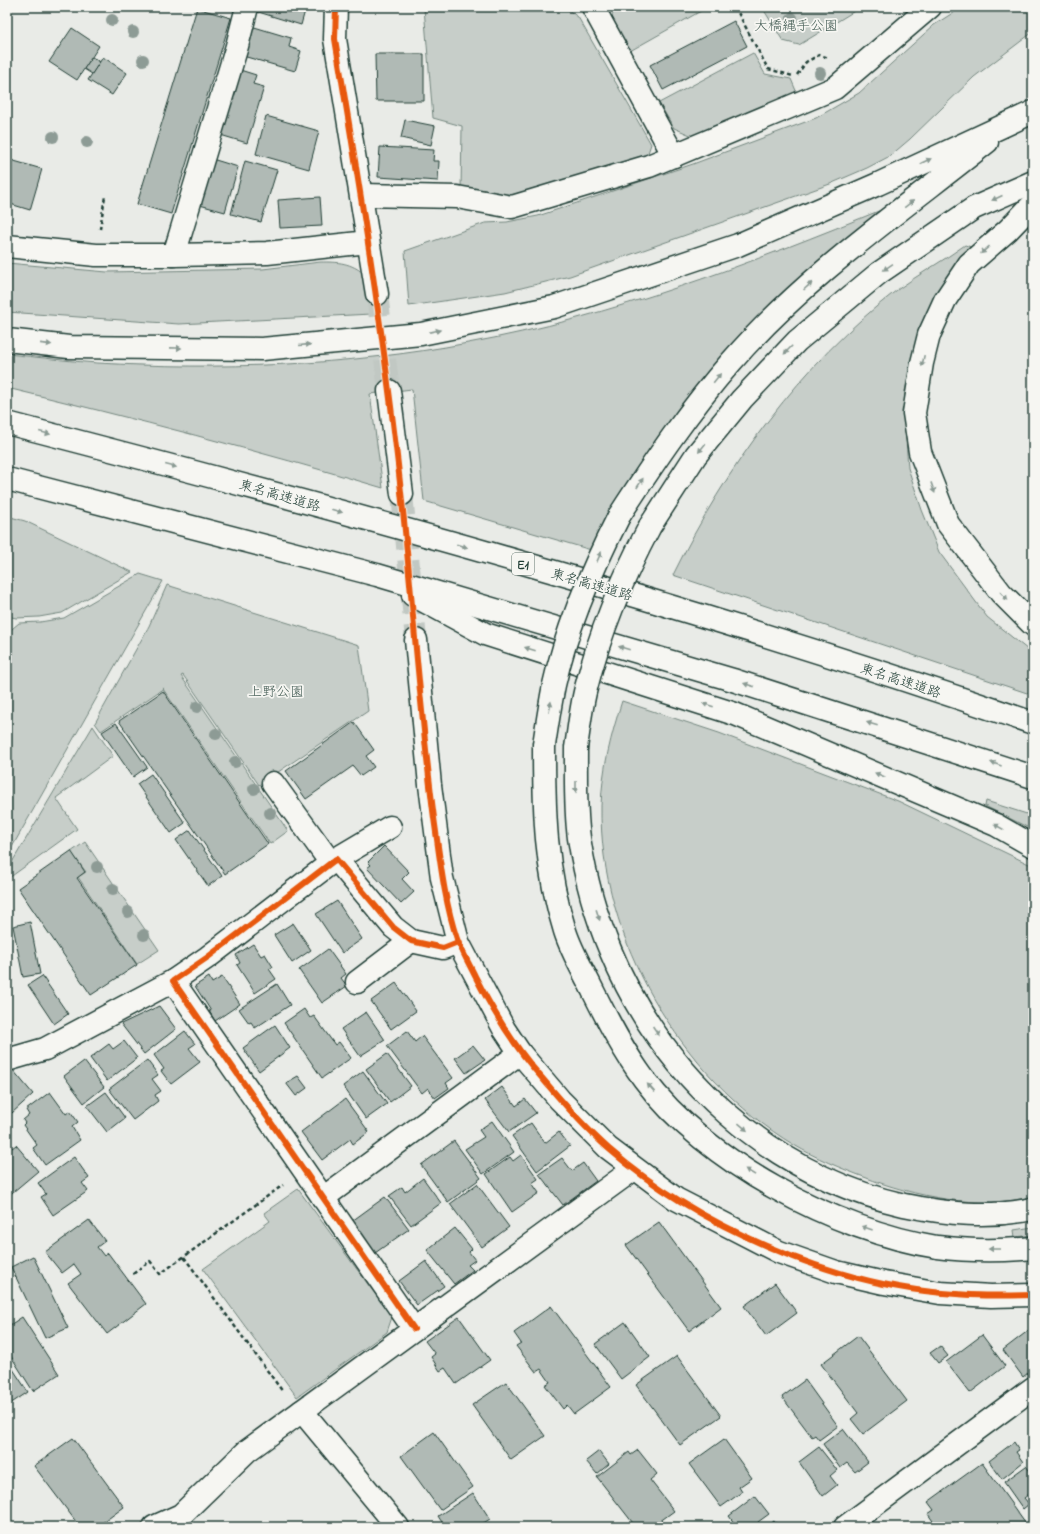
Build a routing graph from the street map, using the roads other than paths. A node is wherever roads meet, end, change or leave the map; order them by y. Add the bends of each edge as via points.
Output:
1 (247, 7) edge
2 (336, 7) edge
3 (593, 7) edge
4 (930, 7) edge
5 (1024, 116) edge
6 (674, 156) junction
7 (1033, 182) edge
8 (362, 195) junction
9 (1033, 204) edge
10 (368, 242) junction
11 (7, 246) edge
12 (174, 255) junction
13 (377, 294) tunnel mouth
14 (7, 340) edge
15 (388, 391) tunnel mouth
16 (7, 423) edge
17 (7, 479) edge
18 (402, 494) tunnel mouth
19 (377, 575) junction
20 (1033, 625) edge
21 (416, 640) tunnel mouth
22 (1033, 723) edge
23 (1033, 777) edge
24 (273, 782) dead end
25 (390, 827) dead end
26 (1033, 846) edge
27 (333, 861) junction
28 (411, 941) junction
29 (458, 942) junction
30 (173, 981) junction
31 (357, 982) dead end
32 (520, 1053) junction
33 (7, 1060) edge
34 (634, 1169) junction
35 (323, 1198) junction
36 (1033, 1209) edge
37 (1033, 1248) edge
38 (1033, 1295) edge
39 (414, 1329) junction
40 (1033, 1388) edge
41 (300, 1412) junction
42 (181, 1521) edge
43 (154, 1527) edge
44 (398, 1527) edge
45 (845, 1527) edge

1 - 12 main road
2 - 8 main road via 334,39
3 - 6 main road
4 - 6 main road via 835,88
14 -> 5 main road via 69,347 262,349 421,334 554,307 738,245
37 -> 5 main road, bridge via 938,1247 877,1232 828,1214 794,1198 739,1164 687,1126 666,1105 645,1081 610,1026 566,934 557,903 545,832 544,745 554,684 575,614 619,516 672,434 731,362 785,306 849,249
6 - 8 main road via 649,166 512,207 457,197
7 -> 36 main road, bridge via 968,212 878,273 797,341 737,404 696,455 650,526 626,572 586,688 576,748 576,798 580,838 594,901 611,952 653,1028 688,1075 707,1095 771,1148 810,1171 848,1188 885,1200 952,1213 1005,1215
8 - 10 main road
9 -> 20 main road via 969,264 945,300 929,335 914,413 920,452 948,524 1001,593
10 - 12 main road via 267,253
10 - 13 main road
11 - 12 main road via 96,255
15 - 18 main road
16 -> 22 main road, 東名高速道路 / E1 via 207,475 748,630
17 - 19 main road
23 -> 19 main road via 733,680
26 -> 19 main road via 996,825 735,714 485,634
21 - 29 main road via 442,878
24 - 27 main road
25 - 27 main road
27 - 28 main road via 393,927
27 - 30 main road
28 - 29 main road via 442,948
28 - 31 main road
29 - 32 main road via 504,1029
30 - 33 main road via 45,1049
30 - 35 main road
32 - 34 main road via 560,1100 608,1148
32 - 35 main road
34 - 38 main road via 676,1199 722,1224 779,1252 836,1272 940,1293
34 - 39 main road
35 - 39 main road
39 - 41 main road
40 - 45 main road
41 - 42 main road via 247,1451
41 - 44 main road
42 - 43 main road

